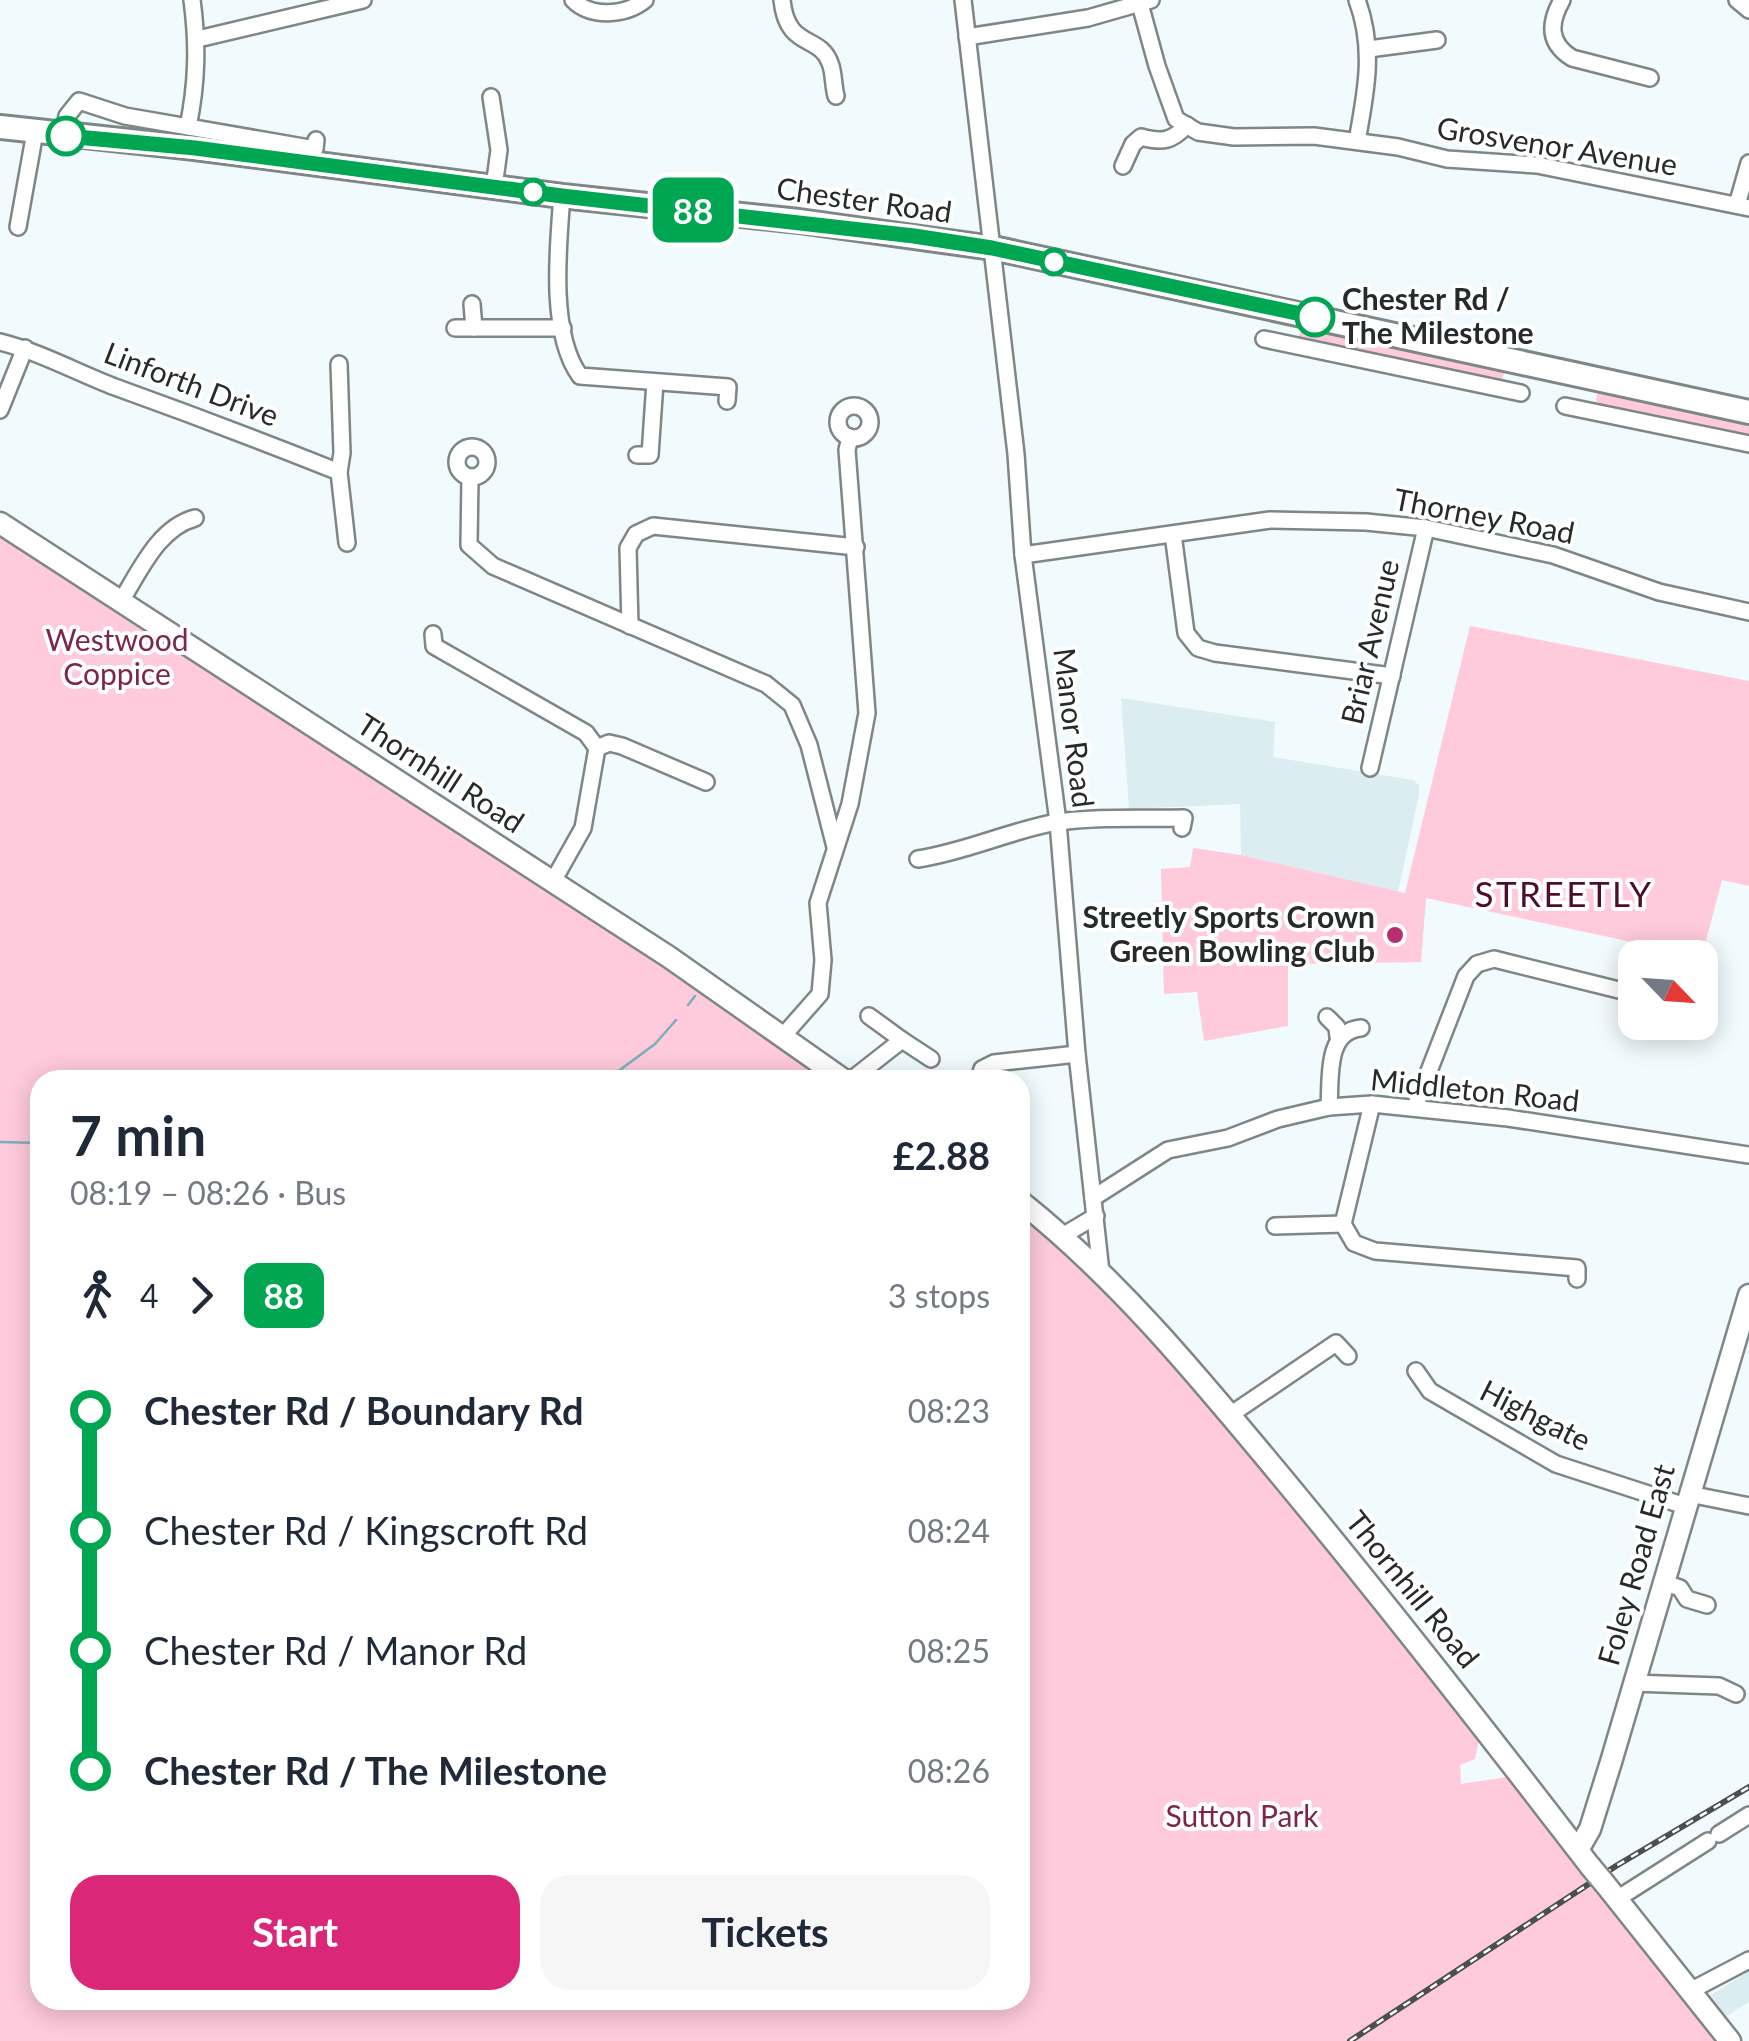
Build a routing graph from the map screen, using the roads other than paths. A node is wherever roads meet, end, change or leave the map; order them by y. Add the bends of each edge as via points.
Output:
1 (192, 0) edge
2 (363, 0) edge
3 (573, 0) edge
4 (645, 0) edge
5 (782, 0) edge
6 (962, 0) edge
7 (1358, 0) edge
8 (1562, 0) edge
9 (1737, 0) edge
10 (1146, 2) edge
11 (1749, 10) edge
12 (967, 37) junction
13 (198, 39) junction
14 (1436, 40) dead end
15 (1369, 49) junction
16 (1634, 57) dead end
17 (1629, 74) junction
18 (1650, 78) dead end
19 (829, 86) dead end
20 (491, 97) dead end
21 (1187, 126) junction
22 (0, 127) edge
23 (188, 127) junction
24 (34, 132) junction
25 (62, 136) junction
26 (316, 140) dead end
27 (1357, 140) junction
28 (1749, 162) edge
29 (1124, 166) dead end
30 (494, 186) junction
31 (562, 196) junction
32 (1743, 206) edge
33 (14, 221) dead end
34 (992, 248) junction
35 (472, 304) dead end
36 (1296, 313) junction
37 (455, 328) dead end
38 (474, 328) junction
39 (563, 328) junction
40 (1264, 340) dead end
41 (0, 342) edge
42 (1290, 344) junction
43 (25, 348) junction
44 (1514, 361) junction
45 (335, 372) dead end
46 (655, 382) junction
47 (727, 401) dead end
48 (1565, 406) dead end
49 (0, 410) edge
50 (1749, 412) edge
51 (850, 438) dead end
52 (1749, 444) edge
53 (637, 455) dead end
54 (338, 472) junction
55 (470, 478) dead end
56 (171, 507) dead end
57 (0, 523) edge
58 (1426, 528) junction
59 (342, 533) dead end
60 (1174, 534) junction
61 (856, 547) junction
62 (1023, 555) junction
63 (121, 601) junction
64 (1749, 612) edge
65 (630, 626) junction
66 (426, 663) dead end
67 (1392, 676) junction
68 (597, 748) junction
69 (1370, 768) dead end
70 (706, 782) dead end
71 (1058, 822) junction
72 (1182, 828) dead end
73 (931, 837) dead end
74 (835, 847) junction
75 (938, 856) junction
76 (918, 859) dead end
77 (552, 883) junction
78 (1618, 990) edge
79 (869, 1016) dead end
80 (1328, 1016) dead end
81 (1361, 1028) dead end
82 (783, 1036) junction
83 (1338, 1037) junction
84 (902, 1040) junction
85 (1077, 1054) junction
86 (931, 1059) dead end
87 (833, 1070) edge
88 (862, 1070) edge
89 (982, 1070) edge
90 (1372, 1104) junction
91 (1329, 1107) junction
92 (1415, 1107) junction
93 (1749, 1155) edge
94 (1093, 1198) junction
95 (1030, 1209) edge
96 (1096, 1216) junction
97 (1343, 1224) junction
98 (1275, 1226) dead end
99 (1064, 1236) junction
100 (1577, 1268) dead end
101 (1101, 1272) junction
102 (1749, 1295) edge
103 (1348, 1356) dead end
104 (1425, 1376) dead end
105 (1230, 1415) junction
106 (1687, 1500) junction
107 (1749, 1506) edge
108 (1662, 1582) junction
109 (1707, 1606) dead end
110 (1633, 1683) junction
111 (1736, 1694) dead end
112 (1749, 1815) edge
113 (1584, 1858) junction
114 (1611, 1892) junction
115 (1749, 1960) edge
116 (1690, 1992) junction
117 (1730, 2041) edge

1 - 13 street
2 - 13 street
3 - 4 street via 594,12 614,12
5 - 19 street via 793,34 830,61
6 - 12 street, Manor Road
7 - 15 street
8 - 17 street via 1552,18 1562,52
9 - 11 street
10 - 12 street
10 - 21 street via 1157,66 1176,119
12 - 34 street, Manor Road
13 - 23 street
14 - 15 street
15 - 27 street
16 - 17 street
17 - 18 street
20 - 30 street via 499,150
21 - 27 street, Grosvenor Avenue via 1234,138
21 - 29 street via 1172,140 1141,137
22 - 24 highway, Chester Road
23 - 25 street via 79,101
23 - 26 street via 315,150
24 - 25 highway, Chester Road
24 - 33 street
25 - 30 highway, Chester Road
27 - 32 street, Grosvenor Avenue via 1447,159 1538,165
28 - 32 street
30 - 31 highway, Chester Road
31 - 34 highway, Chester Road
31 - 39 street via 557,263
34 - 36 highway, Chester Road
34 - 62 street, Manor Road
35 - 38 street
36 - 42 street
36 - 44 highway, Chester Road
37 - 38 street
38 - 39 street
39 - 46 street via 580,376
40 - 42 street
41 - 43 street, Linforth Drive
42 - 44 street via 1515,391
43 - 49 street
43 - 54 street, Linforth Drive
44 - 50 highway, Chester Road
45 - 54 street
46 - 47 street via 728,387
46 - 53 street via 650,455
48 - 52 street via 1588,404
51 - 61 street
54 - 59 street
55 - 65 street via 470,545 479,556
56 - 63 street via 187,520 157,546
57 - 63 main road, Thornhill Road
58 - 60 street, Thorney Road via 1270,520
58 - 64 street, Thorney Road via 1553,555 1659,592
58 - 67 street, Briar Avenue
60 - 62 street, Thorney Road
60 - 67 street via 1186,632 1198,648
61 - 65 street via 653,526 636,534 628,548
61 - 74 street via 867,713
62 - 71 street, Manor Road
63 - 77 main road, Thornhill Road
65 - 74 street via 766,684 792,705
66 - 68 street via 433,640 493,689 586,733
67 - 69 street, Briar Avenue
68 - 70 street via 622,746 671,774
68 - 77 street via 583,828
71 - 72 street via 1184,818
71 - 75 street
71 - 85 street, Manor Road
73 - 75 street
74 - 82 street via 818,903 820,994
75 - 76 street
77 - 82 main road, Thornhill Road
78 - 92 street via 1494,959 1477,964 1466,976
79 - 84 street
80 - 83 street
81 - 83 street
82 - 87 main road, Thornhill Road
83 - 91 street
84 - 86 street
84 - 88 street
85 - 89 street
85 - 94 street, Manor Road
90 - 91 street, Middleton Road
90 - 92 street, Middleton Road
90 - 97 street
91 - 94 street, Middleton Road via 1168,1150
92 - 93 street, Middleton Road
94 - 96 street, Manor Road
95 - 99 main road, Thornhill Road
96 - 99 street
96 - 101 street, Manor Road
97 - 98 street
97 - 100 street via 1363,1249
99 - 101 main road, Thornhill Road
101 - 105 main road, Thornhill Road
102 - 106 main road, Foley Road East
103 - 105 street via 1336,1343
104 - 106 street, Highgate via 1430,1391 1556,1464
105 - 113 main road, Thornhill Road via 1414,1636
106 - 107 street, Highgate
106 - 108 main road, Foley Road East
108 - 109 street
108 - 110 main road, Foley Road East
110 - 111 street via 1719,1686
110 - 113 main road, Foley Road East
112 - 114 street
113 - 114 main road, Thornhill Road, bridge
114 - 116 main road, Thornhill Road
115 - 116 street
116 - 117 main road, Thornhill Road

